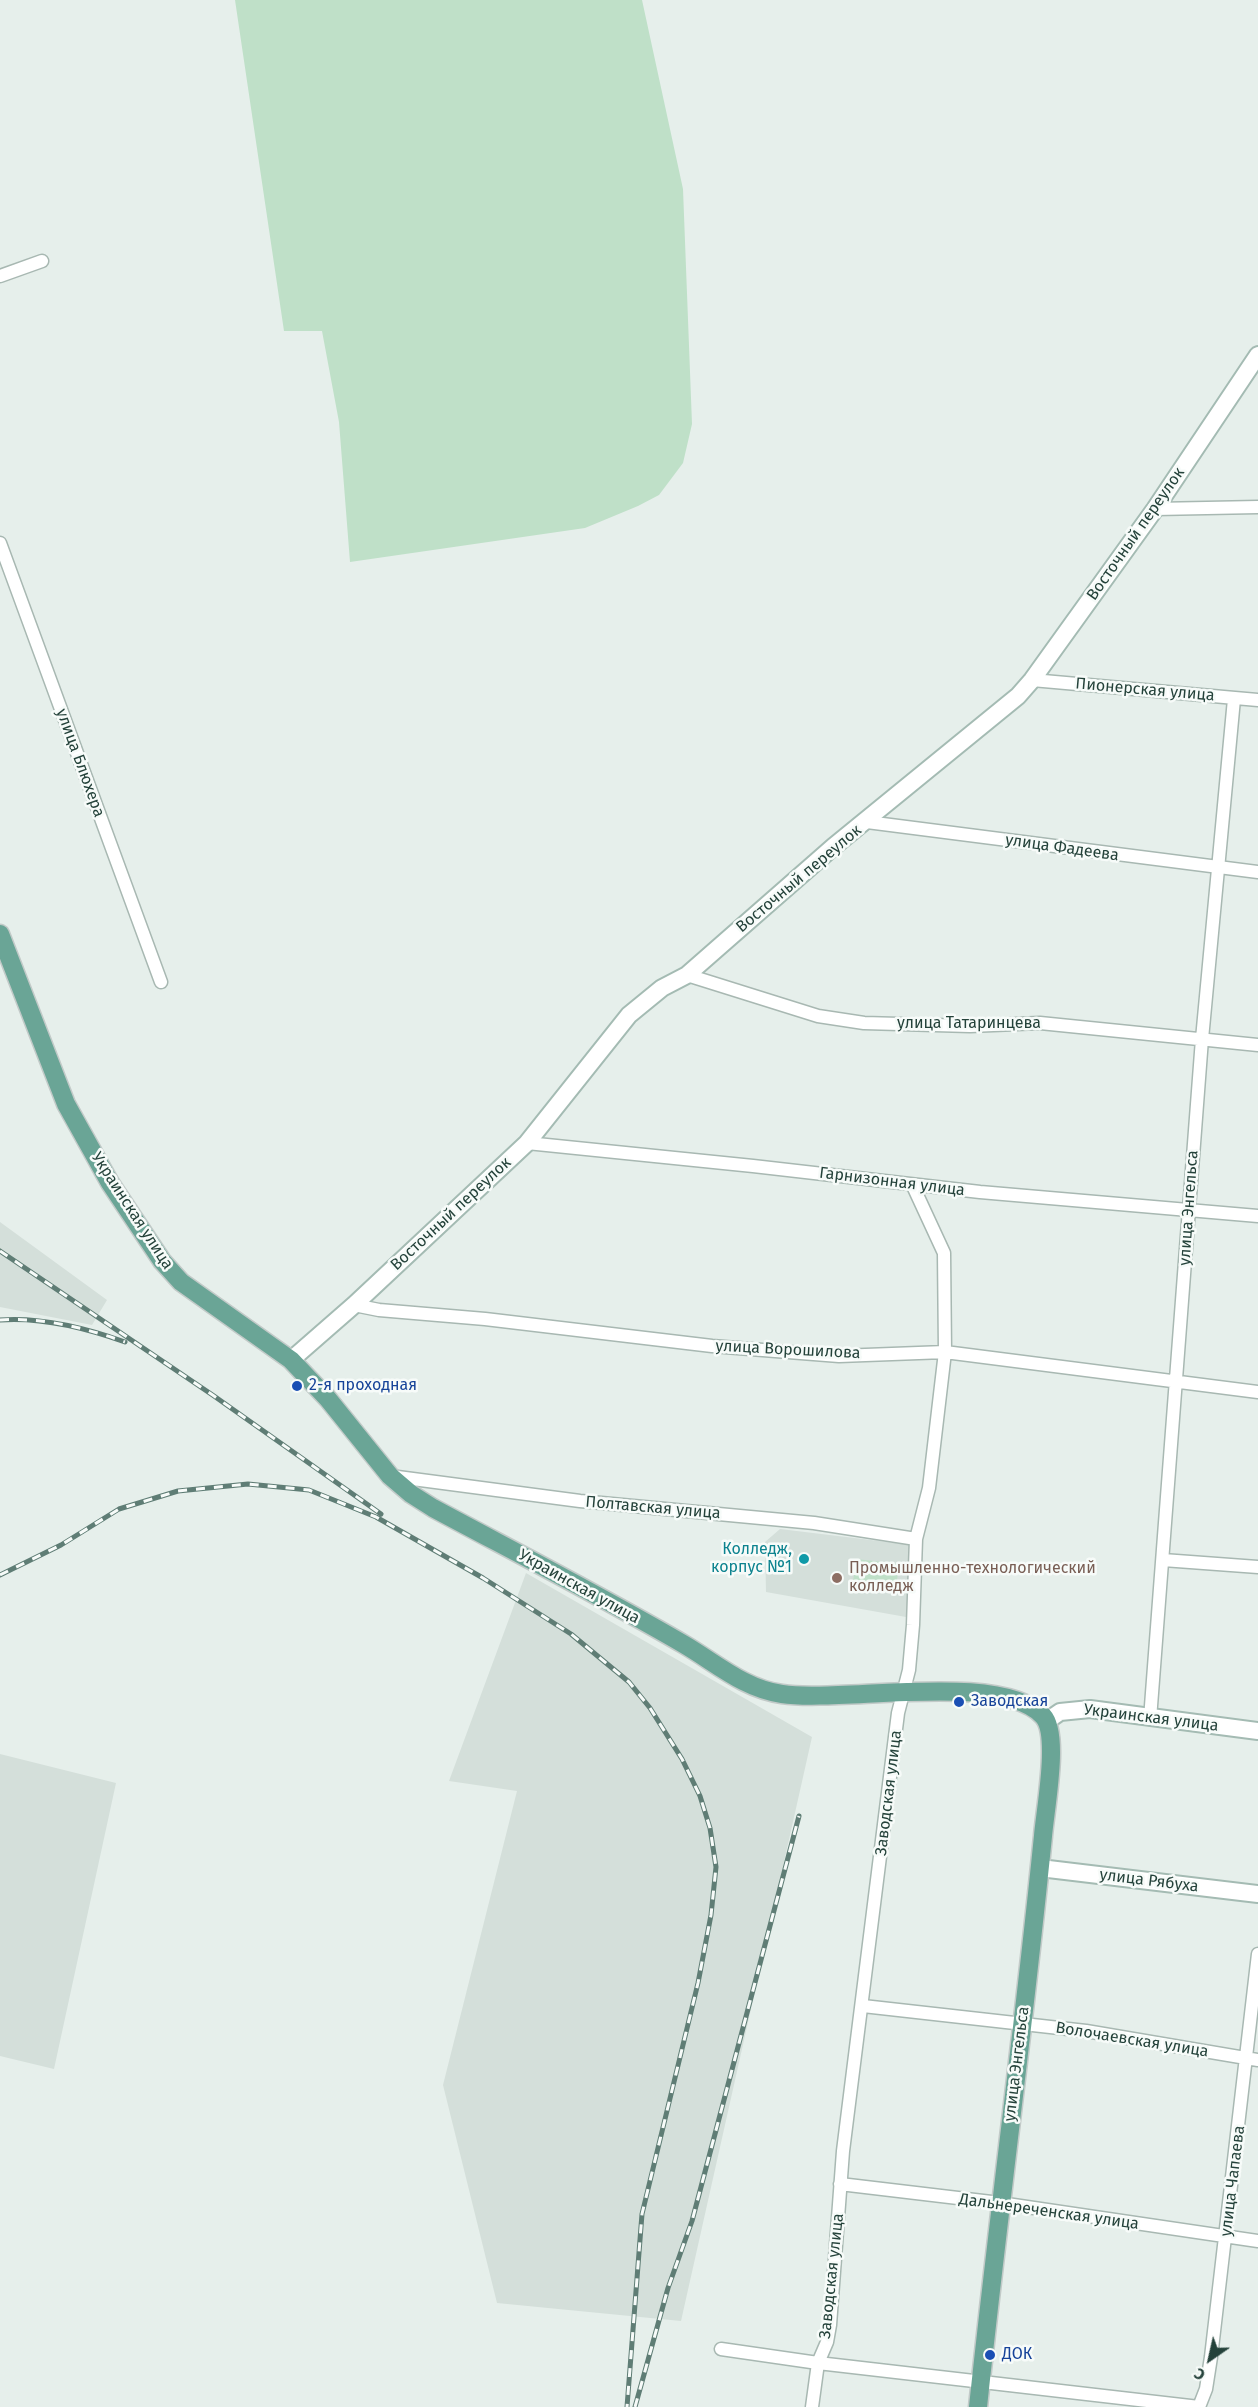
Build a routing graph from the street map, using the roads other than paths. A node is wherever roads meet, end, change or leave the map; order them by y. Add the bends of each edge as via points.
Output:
1 (42, 261) dead end
2 (0, 276) edge
3 (1258, 355) edge
4 (1258, 507) edge
5 (1155, 508) junction
6 (0, 543) edge
7 (1032, 680) junction
8 (1234, 699) junction
9 (1258, 700) edge
10 (867, 822) junction
11 (1219, 868) junction
12 (1258, 872) edge
13 (0, 934) edge
14 (687, 975) junction
15 (161, 982) dead end
16 (1202, 1039) junction
17 (1258, 1045) edge
18 (527, 1143) junction
19 (913, 1185) junction
20 (1190, 1209) junction
21 (1258, 1216) edge
22 (354, 1305) junction
23 (945, 1352) junction
24 (291, 1360) junction
25 (1176, 1382) junction
26 (1258, 1392) edge
27 (390, 1476) junction
28 (916, 1539) junction
29 (1163, 1560) junction
30 (1258, 1567) edge
31 (904, 1690) junction
32 (1150, 1719) junction
33 (1047, 1721) junction
34 (1258, 1731) edge
35 (1040, 1868) junction
36 (1258, 1894) edge
37 (1258, 1954) edge
38 (863, 2006) junction
39 (1022, 2023) junction
40 (1253, 2059) edge
41 (840, 2184) junction
42 (1000, 2204) junction
43 (1226, 2238) junction
44 (1258, 2241) edge
45 (721, 2349) dead end
46 (818, 2363) junction
47 (980, 2383) junction
48 (812, 2407) edge
49 (978, 2407) edge
50 (1199, 2407) edge

1 - 2 street
3 - 5 street, Восточный переулок
4 - 5 street
5 - 7 street, Восточный переулок
6 - 15 street, улица Блюхера
7 - 8 street, Пионерская улица
7 - 10 street, Восточный переулок via 1009,705
8 - 9 street, Пионерская улица
8 - 11 street, улица Энгельса
10 - 11 street, улица Фадеева
10 - 14 street, Восточный переулок
11 - 12 street, улица Фадеева
11 - 16 street, улица Энгельса
13 - 24 main road, Украинская улица via 66,1104 148,1242 169,1269 199,1295
14 - 16 street, улица Татаринцева via 818,1016 856,1022 958,1026 1040,1023
14 - 18 street, Восточный переулок via 662,988 629,1015
16 - 17 street, улица Татаринцева
16 - 20 street, улица Энгельса
18 - 19 street, Гарнизонная улица
18 - 22 street, Восточный переулок
19 - 20 street, Гарнизонная улица
19 - 23 street, Заводская улица via 944,1253
20 - 21 street, Гарнизонная улица
20 - 25 street, улица Энгельса
22 - 23 street, улица Ворошилова via 712,1346 839,1356
22 - 24 street, Восточный переулок
23 - 25 street, улица Ворошилова
23 - 28 street, Заводская улица via 929,1488
24 - 27 main road, Украинская улица
25 - 26 street, улица Ворошилова
25 - 29 street, улица Энгельса
27 - 28 street, Полтавская улица via 580,1501 787,1520
27 - 31 main road, Украинская улица via 433,1508 686,1646 753,1687 796,1696
28 - 31 street, Заводская улица via 913,1625
29 - 30 street
29 - 32 street, улица Энгельса
31 - 33 main road, Украинская улица via 1006,1698 1029,1706
31 - 38 street, Заводская улица
32 - 33 street, Украинская улица via 1070,1709
32 - 34 street, Украинская улица
33 - 35 main road, улица Энгельса via 1052,1742
35 - 36 street, улица Рябуха
35 - 39 main road, улица Энгельса
37 - 40 street, улица Чапаева
38 - 39 street, Волочаевская улица
38 - 41 street, Заводская улица
39 - 40 street, Волочаевская улица
39 - 42 main road, улица Энгельса
40 - 43 street, улица Чапаева
41 - 42 street, Дальнереченская улица
41 - 46 street, Заводская улица via 830,2325
42 - 43 street, Дальнереченская улица
42 - 47 main road, улица Энгельса
43 - 44 street, Дальнереченская улица
43 - 50 street, улица Чапаева via 1206,2389
45 - 46 street
46 - 47 street
46 - 48 street, Заводская улица
47 - 49 main road, улица Энгельса
47 - 50 street

